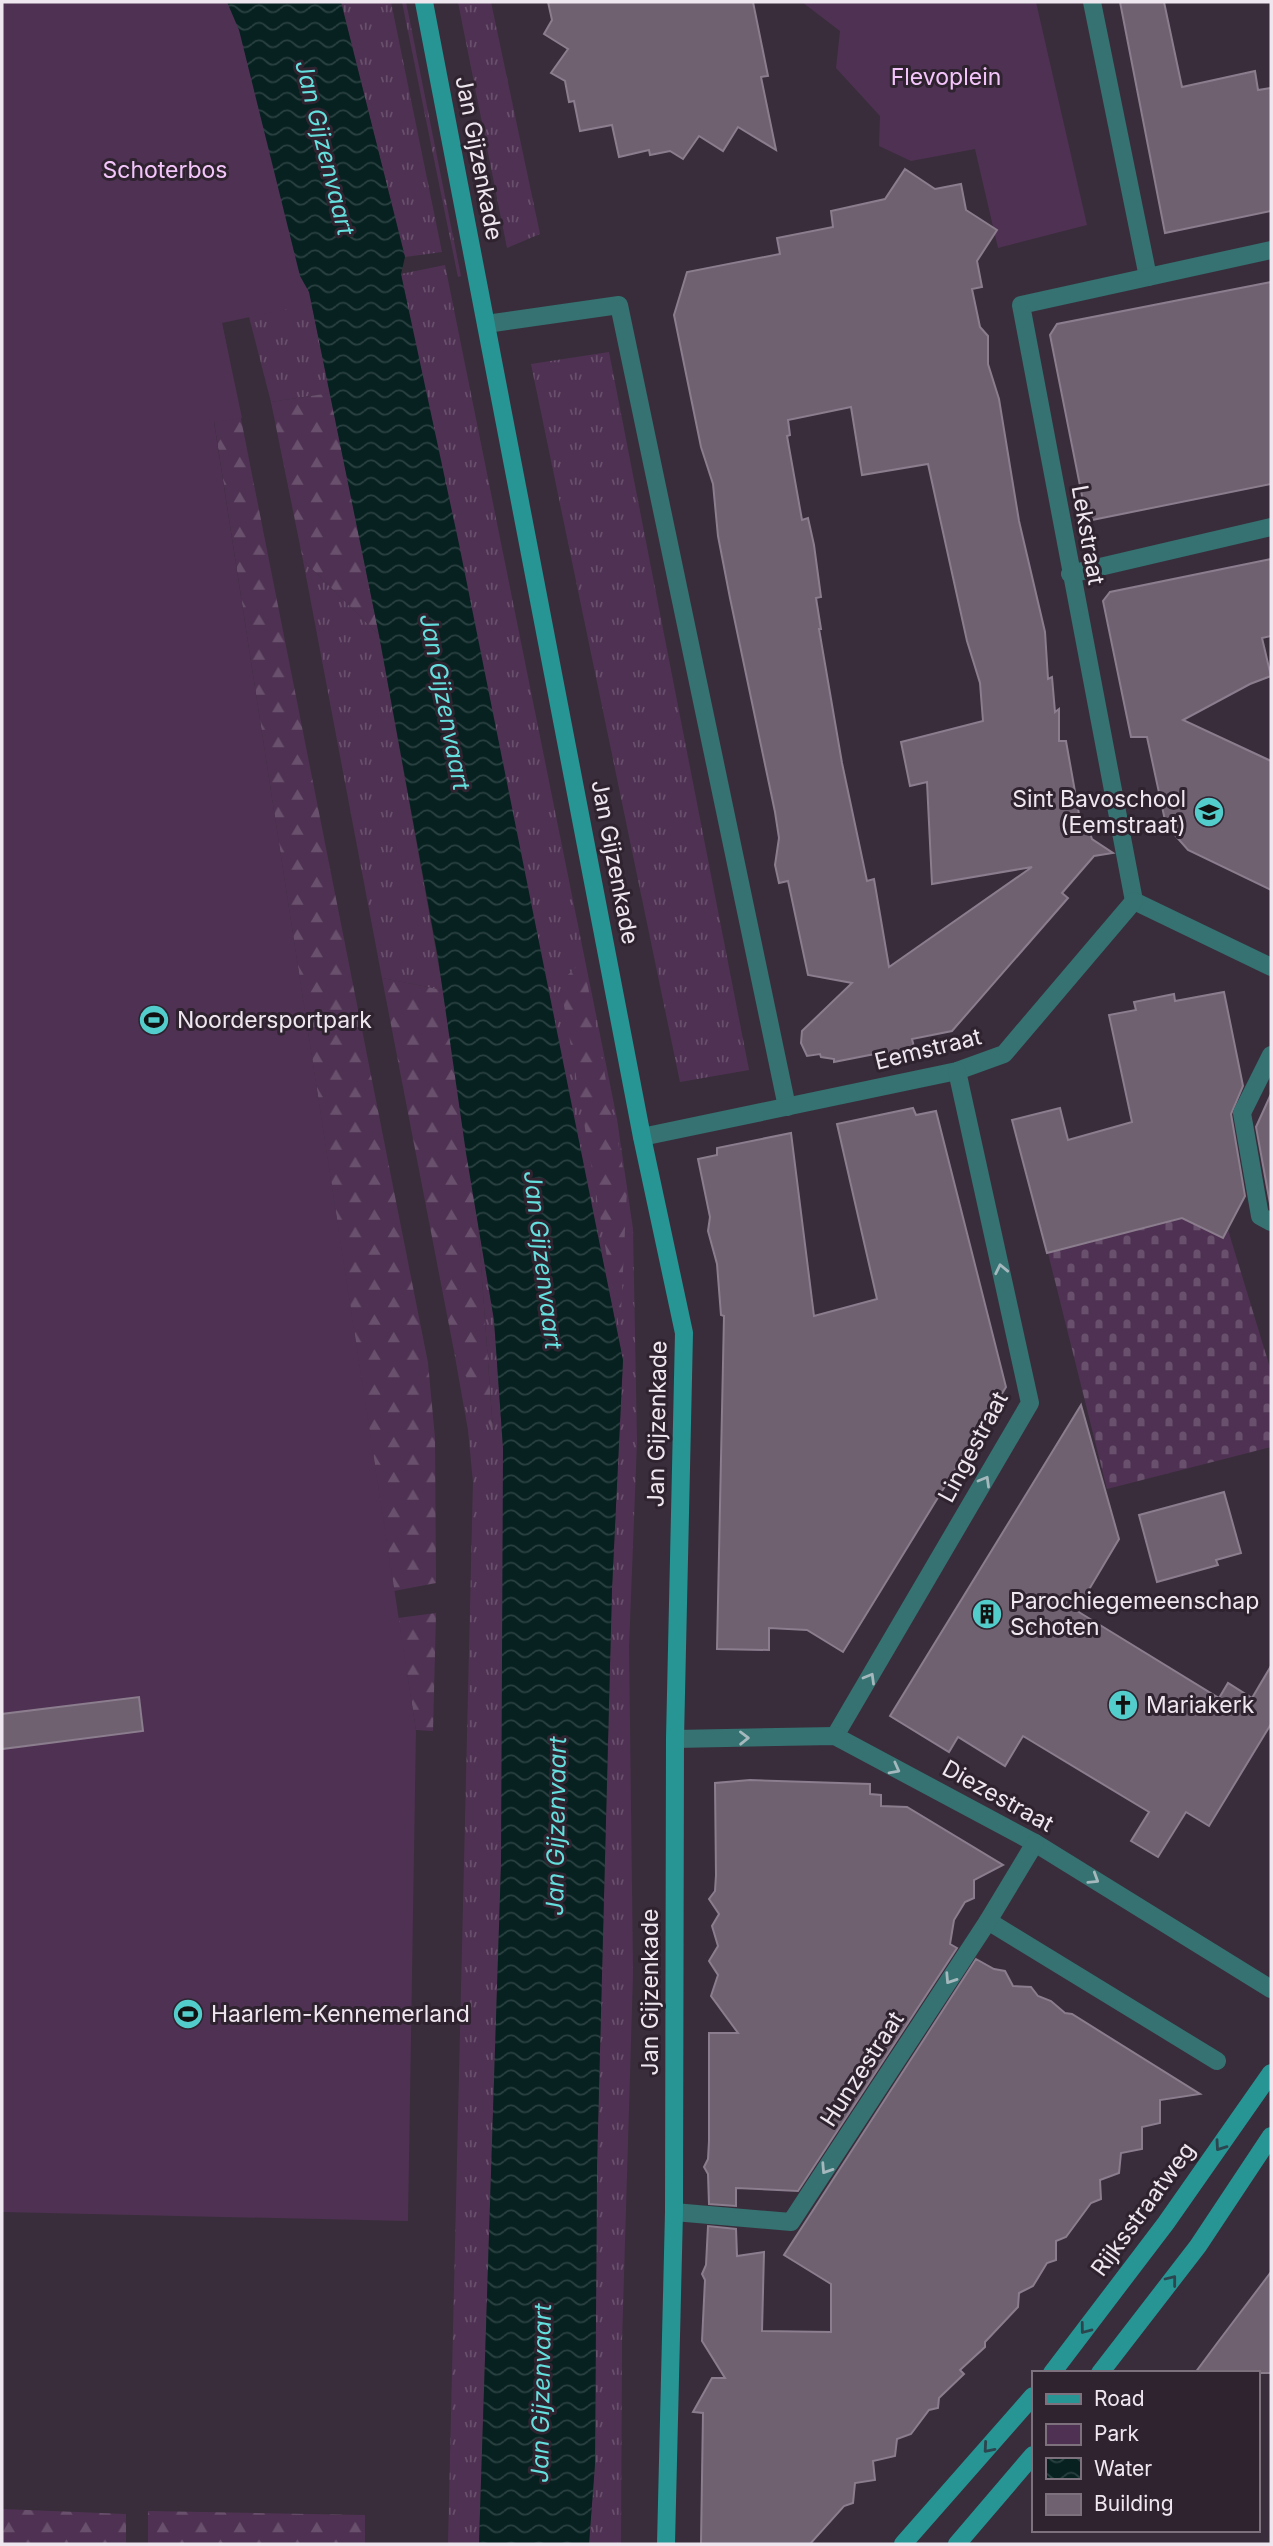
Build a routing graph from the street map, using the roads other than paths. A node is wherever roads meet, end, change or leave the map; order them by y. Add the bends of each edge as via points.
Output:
1 (424, 2) edge
2 (1092, 2) edge
3 (1271, 250) edge
4 (1148, 277) junction
5 (486, 324) junction
6 (1271, 527) edge
7 (1069, 573) junction
8 (1134, 901) junction
9 (1271, 967) edge
10 (1271, 1055) edge
11 (957, 1071) junction
12 (787, 1107) junction
13 (642, 1137) junction
14 (1271, 1222) edge
15 (835, 1736) junction
16 (675, 1739) junction
17 (1035, 1843) junction
18 (988, 1922) junction
19 (1271, 1989) edge
20 (1217, 2061) dead end
21 (1271, 2073) edge
22 (1271, 2136) edge
23 (674, 2212) junction
24 (1054, 2371) edge
25 (1102, 2371) edge
26 (1032, 2397) edge
27 (1032, 2456) edge
28 (667, 2544) edge
29 (904, 2544) edge
30 (957, 2544) edge

1 - 5 street, Jan Gijzenkade
2 - 4 street
3 - 4 street
4 - 7 street, Lekstraat via 1021,305
5 - 12 street via 619,304
5 - 13 street, Jan Gijzenkade
6 - 7 street
7 - 8 street, Lekstraat
8 - 9 street
8 - 11 street, Eemstraat via 1004,1054
10 - 14 street via 1242,1114 1260,1216
11 - 12 street, Eemstraat
15 -> 11 street, Lingestraat via 1030,1403
12 - 13 street, Eemstraat
13 - 16 street, Jan Gijzenkade via 684,1333
16 -> 15 street, Diezestraat
15 -> 17 street, Diezestraat
16 - 23 street, Jan Gijzenkade
17 - 18 street, Hunzestraat
17 -> 19 street, Diezestraat
18 - 20 street
18 -> 23 street, Hunzestraat via 791,2222
21 -> 24 street, Rijksstraatweg via 1166,2223
25 -> 22 street via 1198,2246
23 - 28 street, Jan Gijzenkade
26 -> 29 street
27 - 30 street

